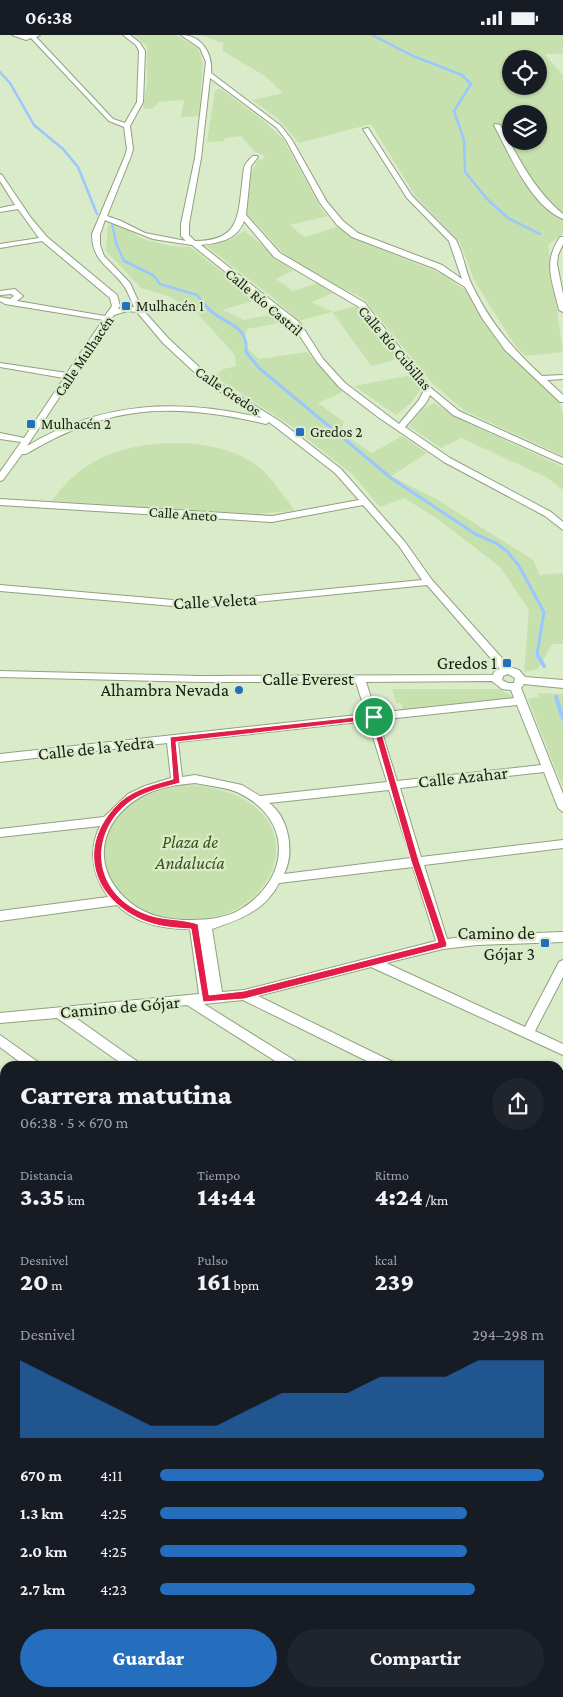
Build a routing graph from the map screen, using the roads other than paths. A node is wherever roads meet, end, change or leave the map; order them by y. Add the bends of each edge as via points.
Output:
1 (15, 35) edge
2 (126, 35) edge
3 (184, 35) edge
4 (35, 36) edge
5 (209, 74) junction
6 (223, 84) junction
7 (207, 86) junction
8 (497, 125) dead end
9 (127, 126) junction
10 (366, 129) dead end
11 (255, 157) dead end
12 (0, 175) edge
13 (20, 206) junction
14 (0, 210) edge
15 (242, 215) junction
16 (563, 217) edge
17 (102, 218) junction
18 (236, 229) junction
19 (253, 230) junction
20 (44, 239) junction
21 (563, 239) edge
22 (192, 243) junction
23 (0, 246) edge
24 (449, 261) junction
25 (468, 286) junction
26 (2, 296) edge
27 (140, 310) junction
28 (563, 310) edge
29 (111, 316) junction
30 (0, 365) edge
31 (70, 376) junction
32 (563, 377) edge
33 (542, 378) junction
34 (428, 390) junction
35 (441, 400) junction
36 (563, 400) edge
37 (423, 401) junction
38 (410, 415) junction
39 (386, 419) junction
40 (278, 424) junction
41 (400, 428) junction
42 (0, 436) edge
43 (27, 441) junction
44 (17, 455) junction
45 (563, 461) edge
46 (0, 478) edge
47 (365, 501) junction
48 (0, 502) edge
49 (563, 527) edge
50 (429, 582) junction
51 (0, 588) edge
52 (507, 671) junction
53 (0, 674) edge
54 (496, 678) junction
55 (360, 679) junction
56 (518, 683) junction
57 (563, 684) edge
58 (520, 701) junction
59 (374, 717) junction
60 (172, 739) junction
61 (0, 758) edge
62 (547, 768) junction
63 (177, 781) junction
64 (394, 785) junction
65 (261, 800) junction
66 (563, 808) edge
67 (107, 821) junction
68 (0, 833) edge
69 (563, 844) edge
70 (415, 861) junction
71 (279, 879) junction
72 (117, 900) junction
73 (0, 916) edge
74 (201, 926) junction
75 (563, 937) edge
76 (443, 944) junction
77 (373, 963) junction
78 (563, 965) edge
79 (244, 995) junction
80 (211, 999) junction
81 (190, 1001) junction
82 (58, 1012) junction
83 (0, 1018) edge
84 (528, 1033) junction
85 (0, 1040) edge
86 (563, 1050) edge
87 (27, 1061) edge
88 (127, 1061) edge
89 (285, 1061) edge
90 (379, 1061) edge

1 - 4 street via 22,38
2 - 9 street via 142,51 140,102
3 - 5 street via 208,54
4 - 9 street via 111,120
5 - 6 street
5 - 7 street
6 - 7 street
6 - 24 street via 279,127 324,203 355,235
7 - 22 street via 185,225 185,236
8 - 16 street via 526,181
9 - 17 street, Calle Gredos via 130,149
10 - 24 street via 409,197 456,247
11 - 15 street via 248,166
12 - 13 street, Calle Mulhacén
13 - 14 street
13 - 20 street, Calle Mulhacén
15 - 18 street
15 - 19 street, Calle Río Cubillas
17 - 22 street via 114,219 151,237
17 - 27 street, Calle Gredos via 96,245 101,257 127,285
18 - 19 street
18 - 22 street via 225,238
19 - 34 street, Calle Río Cubillas via 277,255 362,305
20 - 23 street
20 - 29 street, Calle Mulhacén via 114,297 116,306
21 - 28 street via 554,251 552,264
22 - 39 street, Calle Río Castril via 297,325 320,360 342,385
24 - 25 street
24 - 25 street
25 - 33 street via 508,348
26 - 29 street
27 - 29 street via 127,309
27 - 40 street, Calle Gredos via 186,362 208,380
29 - 31 street, Calle Mulhacén
30 - 31 street
31 - 43 street, Calle Mulhacén
32 - 33 street
33 - 36 street
34 - 35 street, Calle Río Cubillas
34 - 37 street
35 - 37 street
35 - 45 street, Calle Río Cubillas via 456,413
37 - 38 street
38 - 39 street
38 - 41 street
39 - 41 street, Calle Río Castril
40 - 44 street via 198,408 134,409 103,415 62,430
40 - 47 street, Calle Gredos via 338,471
41 - 49 street, Calle Río Castril
42 - 43 street
43 - 44 street, Calle Mulhacén
44 - 46 street, Calle Mulhacén
47 - 48 street, Calle Aneto via 272,519
47 - 50 street, Calle Gredos
50 - 51 street, Calle Veleta via 196,605
50 - 52 street, Calle Gredos
52 - 54 street
52 - 56 street, Calle Gredos via 515,672
53 - 55 street, Calle Everest
54 - 55 street, Calle Everest
54 - 56 street via 502,686
55 - 59 street
56 - 57 street
56 - 58 street
58 - 59 street, Calle de la Yedra
58 - 62 street
59 - 60 street, Calle de la Yedra
59 - 64 street
60 - 61 street, Calle de la Yedra
60 - 63 street
62 - 64 street, Calle Azahar
62 - 66 street
63 - 65 street via 195,779 222,783 247,791
63 - 67 street via 149,788 125,802
64 - 65 street, Calle Azahar
64 - 70 street
65 - 71 street via 275,814 284,831 287,848 285,867
67 - 68 street
67 - 72 street via 97,849 98,867 104,884
69 - 70 street
70 - 71 street
70 - 76 street
71 - 74 street via 270,893 240,915
72 - 73 street
72 - 74 street via 147,919 166,924
74 - 80 street
75 - 76 street, Camino de Gójar
76 - 77 street, Camino de Gójar
77 - 79 street, Camino de Gójar
77 - 84 street
78 - 84 street
79 - 80 street, Camino de Gójar
79 - 90 street
80 - 81 street, Camino de Gójar
81 - 82 street, Camino de Gójar
81 - 89 street
82 - 83 street, Camino de Gójar
82 - 88 street
84 - 86 street
85 - 87 street

